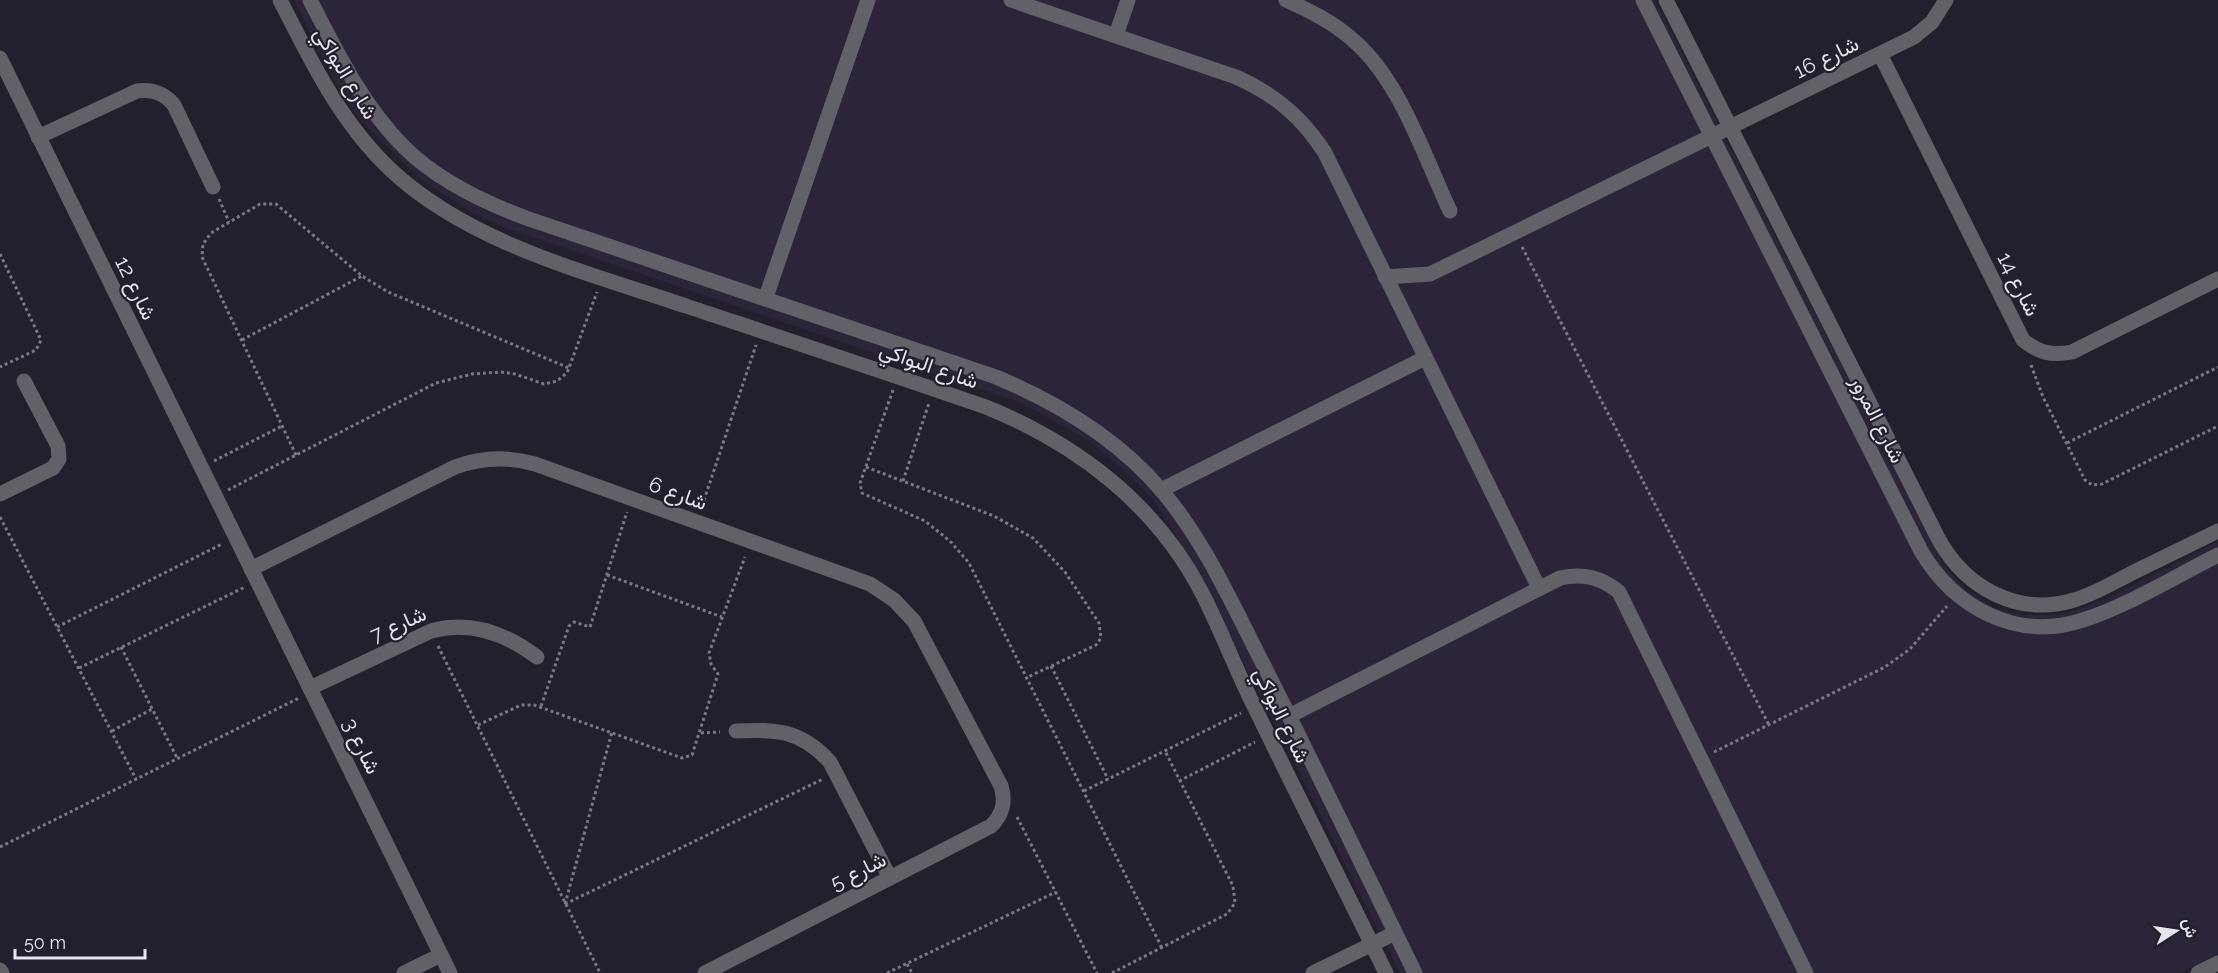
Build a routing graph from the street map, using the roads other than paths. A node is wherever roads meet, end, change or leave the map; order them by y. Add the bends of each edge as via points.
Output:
1 (280, 0) edge
2 (310, 0) edge
3 (868, 0) edge
4 (1011, 0) edge
5 (1128, 0) edge
6 (1286, 0) edge
7 (1643, 0) edge
8 (1666, 0) edge
9 (1946, 0) edge
10 (1116, 35) junction
11 (1880, 54) junction
12 (0, 58) edge
13 (1731, 127) junction
14 (1712, 136) junction
15 (38, 137) junction
16 (213, 187) road end
17 (1450, 211) dead end
18 (1385, 277) junction
19 (2218, 279) edge
20 (766, 297) junction
21 (1425, 358) junction
22 (24, 381) dead end
23 (1161, 490) junction
24 (0, 494) edge
25 (2218, 531) edge
26 (236, 537) joint
27 (2218, 555) edge
28 (254, 575) junction
29 (1539, 588) junction
30 (537, 657) dead end
31 (311, 690) junction
32 (1289, 716) junction
33 (736, 731) dead end
34 (1001, 786) joint
35 (890, 878) junction
36 (1395, 933) junction
37 (1372, 944) junction
38 (441, 955) junction
39 (1408, 958) junction
40 (2218, 963) edge
41 (1383, 972) edge
42 (404, 973) edge
43 (450, 973) edge
44 (705, 973) edge
45 (1313, 973) edge
46 (1415, 973) edge
47 (1806, 973) edge
48 (2198, 973) edge

1 - 37 street, شارع البواكي via 320,78 351,127 390,170 436,206 488,234 603,278 996,410 1052,437 1095,466 1154,523 1196,583
2 - 20 street, شارع البواكي via 360,92 381,120 404,148 462,189 526,218
3 - 20 street
4 - 10 street
5 - 10 street
6 - 17 street via 1337,27 1381,69
7 - 14 street, شارع المرور
8 - 13 street, شارع المرور
9 - 11 street, شارع 16 via 1924,30
10 - 18 street via 1236,77 1287,107 1325,153
11 - 13 street, شارع 16
11 - 19 street, شارع 14 via 2023,340 2041,352 2072,352
12 - 15 street, شارع 12
13 - 14 street, شارع 16
13 - 25 street, شارع المرور via 1939,540 1969,579 2011,601 2060,604 2090,594
14 - 18 street, شارع 16 via 1430,274
14 - 27 street, شارع المرور via 1921,551 1956,596 1988,616 2007,622 2025,626 2063,625 2099,614
15 - 16 street via 137,91 154,91 174,105
15 - 26 street, شارع 12
18 - 21 street
20 - 23 street, شارع البواكي via 996,376 1037,394 1112,443
21 - 23 street
21 - 29 street
22 - 24 street via 58,446 59,459 53,468
23 - 32 street, شارع البواكي via 1200,544
26 - 28 street, شارع 3
28 - 31 street, شارع 3
28 - 34 street, شارع 6 via 455,467 480,459 521,460 870,584 914,621
29 - 32 street
29 - 47 street via 1560,578 1583,576 1603,581 1619,592
30 - 31 street, شارع 7 via 522,645 487,630 449,626 430,631
31 - 38 street, شارع 3
32 - 36 street, شارع البواكي
33 - 35 street via 770,730 794,735 822,754
34 - 35 street, شارع 5 via 1003,810 991,826
35 - 44 street, شارع 5
36 - 37 street
36 - 39 street, شارع البواكي
37 - 41 street, شارع البواكي
37 - 45 street
38 - 42 street
38 - 43 street, شارع 3
39 - 41 street
39 - 46 street, شارع البواكي
40 - 48 street

